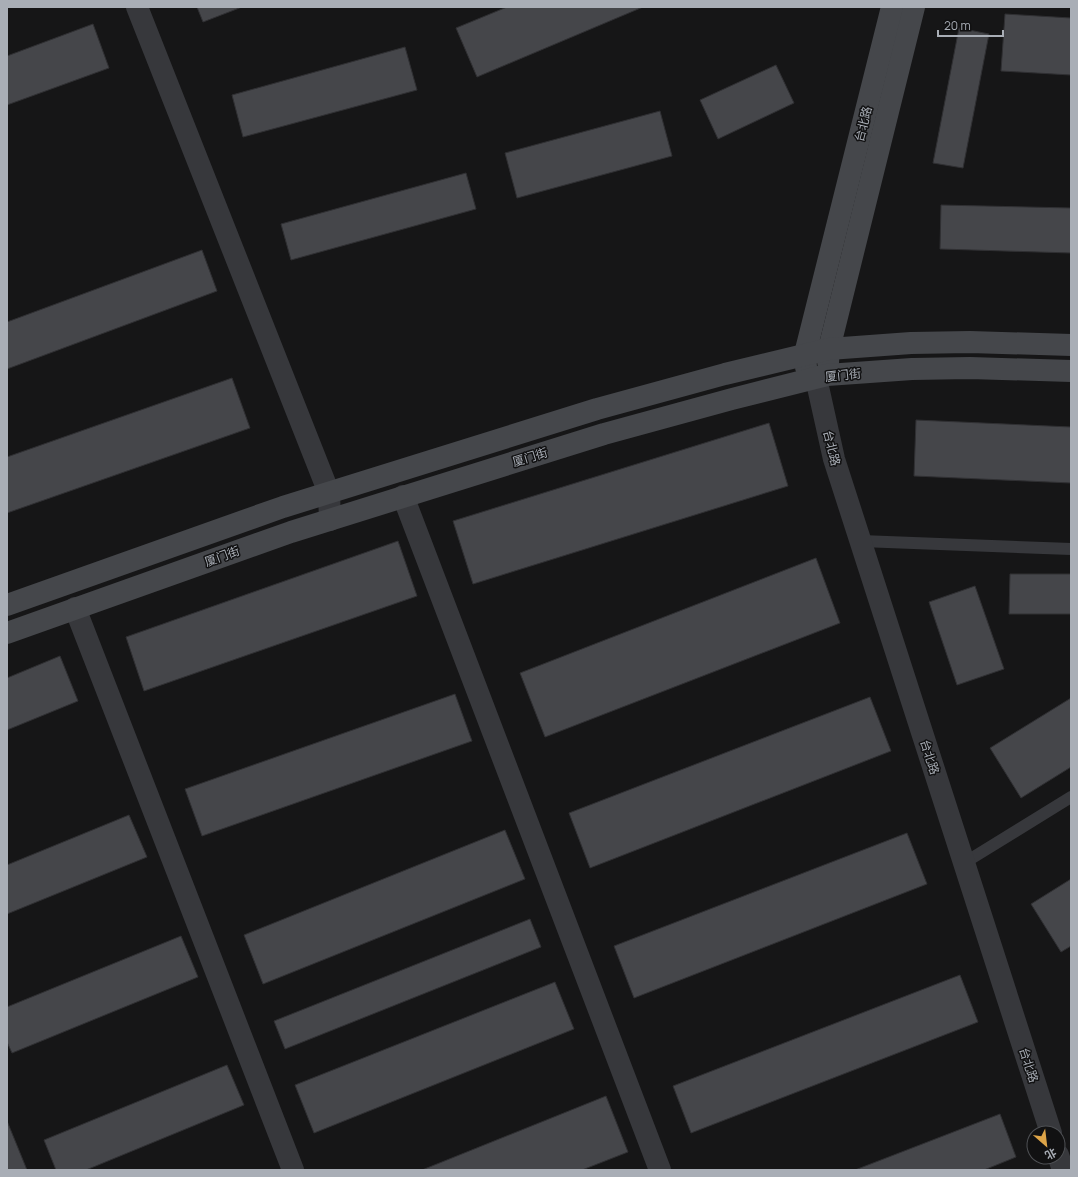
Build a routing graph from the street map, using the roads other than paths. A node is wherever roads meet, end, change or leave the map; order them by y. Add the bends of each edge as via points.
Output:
1 (137, 7) edge
2 (892, 7) edge
3 (914, 7) edge
4 (1071, 345) edge
5 (829, 349) junction
6 (805, 354) junction
7 (1071, 371) edge
8 (816, 378) junction
9 (329, 493) junction
10 (403, 496) junction
11 (330, 520) junction
12 (860, 541) junction
13 (1071, 550) edge
14 (7, 605) edge
15 (75, 608) junction
16 (7, 633) edge
17 (1071, 797) edge
18 (964, 863) junction
19 (1048, 1125) edge
20 (293, 1170) edge
21 (660, 1170) edge

1 - 9 street
2 - 6 main road, 台北路
3 - 5 main road, 台北路
4 - 5 main road via 962,342
5 - 6 main road
5 - 8 main road, 台北路
6 - 8 main road, 台北路
6 - 9 main road via 597,409
7 - 8 main road, 厦门街 via 912,369
8 - 10 main road, 厦门街 via 604,434
8 - 12 street, 台北路 via 834,459
9 - 11 street
9 - 14 main road
10 - 11 main road, 厦门街
10 - 21 street
11 - 15 main road, 厦门街
12 - 13 lane
12 - 18 street, 台北路
15 - 16 main road, 厦门街
15 - 20 street
17 - 18 lane
18 - 19 street, 台北路

